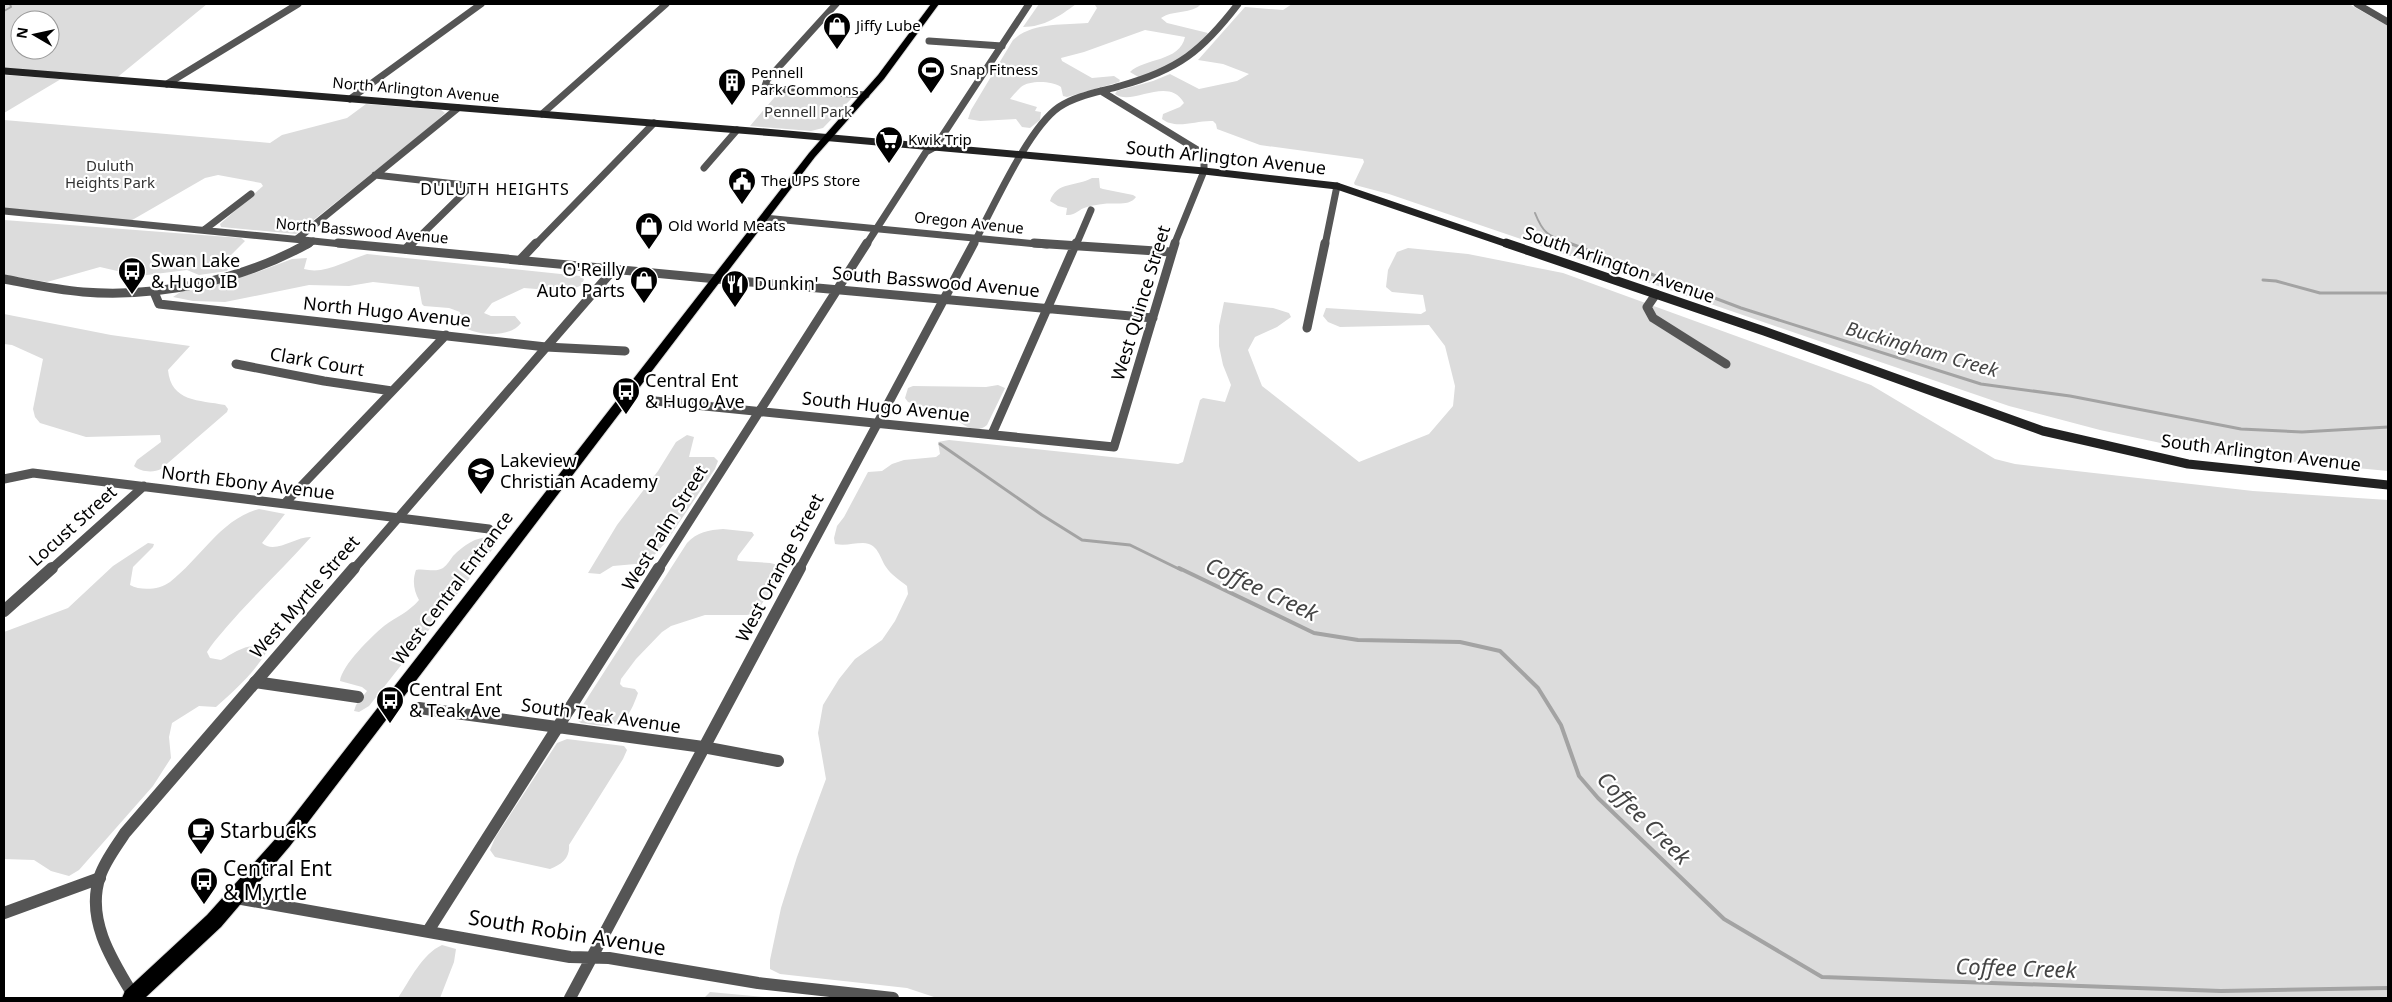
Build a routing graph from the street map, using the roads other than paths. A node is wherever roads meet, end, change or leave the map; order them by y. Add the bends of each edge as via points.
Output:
1 (298, 4) edge
2 (481, 4) edge
3 (666, 4) edge
4 (836, 4) edge
5 (935, 4) edge
6 (1029, 4) edge
7 (1238, 4) edge
8 (2357, 4) edge
9 (2388, 22) edge
10 (929, 41) dead end
11 (1002, 46) junction
12 (4, 71) edge
13 (167, 84) junction
14 (1101, 91) junction
15 (866, 95) junction
16 (350, 99) junction
17 (458, 108) junction
18 (542, 114) junction
19 (654, 123) junction
20 (737, 130) junction
21 (826, 138) junction
22 (935, 147) junction
23 (1021, 155) junction
24 (704, 168) dead end
25 (1204, 171) junction
26 (375, 175) junction
27 (1337, 186) junction
28 (251, 194) dead end
29 (1091, 210) dead end
30 (4, 211) edge
31 (764, 218) junction
32 (878, 228) junction
33 (204, 230) junction
34 (976, 237) junction
35 (297, 239) junction
36 (313, 241) junction
37 (1073, 247) junction
38 (406, 249) junction
39 (1171, 252) junction
40 (520, 260) junction
41 (614, 270) junction
42 (4, 279) edge
43 (717, 279) junction
44 (838, 291) junction
45 (154, 292) junction
46 (1656, 294) junction
47 (943, 298) junction
48 (1047, 308) junction
49 (1153, 318) junction
50 (1307, 328) dead end
51 (446, 335) junction
52 (546, 347) junction
53 (625, 351) dead end
54 (236, 364) dead end
55 (1726, 364) dead end
56 (392, 391) junction
57 (655, 401) dead end
58 (757, 411) junction
59 (879, 422) junction
60 (992, 434) junction
61 (1114, 447) joint
62 (4, 478) edge
63 (2388, 485) edge
64 (144, 486) junction
65 (285, 503) junction
66 (399, 519) junction
67 (489, 529) dead end
68 (4, 611) edge
69 (255, 682) junction
70 (358, 697) dead end
71 (419, 708) dead end
72 (558, 728) junction
73 (703, 747) junction
74 (778, 762) dead end
75 (100, 878) junction
76 (236, 898) junction
77 (4, 913) edge
78 (428, 931) junction
79 (591, 958) junction
80 (134, 998) edge
81 (570, 998) edge
82 (893, 998) edge

1 - 13 street
2 - 16 street
3 - 18 street
4 - 15 street via 767,80 766,86 776,90
5 - 15 highway, West Central Entrance
6 - 11 street, West Palm Street
7 - 14 street, West Orange Street via 1222,26 1187,60 1167,72
8 - 9 street
10 - 11 street
11 - 22 street, West Palm Street
12 - 13 main road, North Arlington Avenue
13 - 16 main road, North Arlington Avenue
14 - 23 street, West Orange Street via 1071,99 1056,108
14 - 25 street via 1204,154
15 - 21 highway, West Central Entrance
16 - 17 main road, North Arlington Avenue
17 - 18 main road, North Arlington Avenue
17 - 26 street
18 - 19 main road, North Arlington Avenue
19 - 20 main road, North Arlington Avenue
19 - 40 street
20 - 21 main road, North Arlington Avenue
20 - 24 street
21 - 22 main road, South Arlington Avenue
21 - 31 highway, West Central Entrance
22 - 23 main road, South Arlington Avenue
22 - 32 street, West Palm Street via 926,152
23 - 25 main road, South Arlington Avenue
23 - 34 street, West Orange Street
25 - 27 main road, South Arlington Avenue
25 - 39 street, West Quince Street
26 - 35 street
26 - 38 street via 465,185 468,189
27 - 46 main road, South Arlington Avenue
27 - 50 street
28 - 33 street
29 - 37 street
30 - 33 street, North Basswood Avenue
31 - 32 street, Oregon Avenue
31 - 43 highway, West Central Entrance
32 - 34 street, Oregon Avenue
32 - 44 street, West Palm Street
33 - 35 street, North Basswood Avenue
34 - 37 street, Oregon Avenue
34 - 47 street, West Orange Street
35 - 36 street, North Basswood Avenue
36 - 38 street, North Basswood Avenue
36 - 45 street via 294,254 265,266
37 - 39 street, Oregon Avenue
37 - 48 street
38 - 40 street, North Basswood Avenue
39 - 49 street, West Quince Street
40 - 41 street, North Basswood Avenue
41 - 43 street, North Basswood Avenue
41 - 52 street, West Myrtle Street
42 - 45 street via 92,293
43 - 44 street, South Basswood Avenue
43 - 76 highway, West Central Entrance via 318,799
44 - 47 street, South Basswood Avenue
44 - 58 street, West Palm Street
45 - 51 street, North Hugo Avenue via 159,304
46 - 55 street via 1647,307 1653,318
46 - 63 main road, South Arlington Avenue via 2043,431 2188,464
47 - 48 street, South Basswood Avenue
47 - 59 street, West Orange Street
48 - 49 street, South Basswood Avenue
48 - 60 street
49 - 61 street, West Quince Street
51 - 52 street, North Hugo Avenue
51 - 56 street
52 - 53 street, North Hugo Avenue
52 - 66 street, West Myrtle Street
54 - 56 street, Clark Court via 324,382
56 - 65 street
57 - 58 street, South Hugo Avenue
58 - 59 street, South Hugo Avenue
58 - 72 street, West Palm Street
59 - 60 street, South Hugo Avenue
59 - 73 street, West Orange Street
60 - 61 street, South Hugo Avenue
62 - 64 street, North Ebony Avenue via 33,473
64 - 65 street, North Ebony Avenue
64 - 68 street, Locust Street
65 - 66 street, North Ebony Avenue
66 - 67 street, North Ebony Avenue
66 - 69 street, West Myrtle Street
69 - 70 street
69 - 75 street, West Myrtle Street via 142,811 112,854
71 - 72 street, South Teak Avenue
72 - 73 street, South Teak Avenue
72 - 78 street, West Palm Street
73 - 74 street, South Teak Avenue
73 - 79 street, West Orange Street
75 - 77 street
75 - 80 street, West Myrtle Street via 96,919
76 - 78 street, South Robin Avenue
76 - 80 highway, West Central Entrance
78 - 79 street, South Robin Avenue
79 - 81 street, West Orange Street
79 - 82 street, South Robin Avenue via 609,958 758,983

